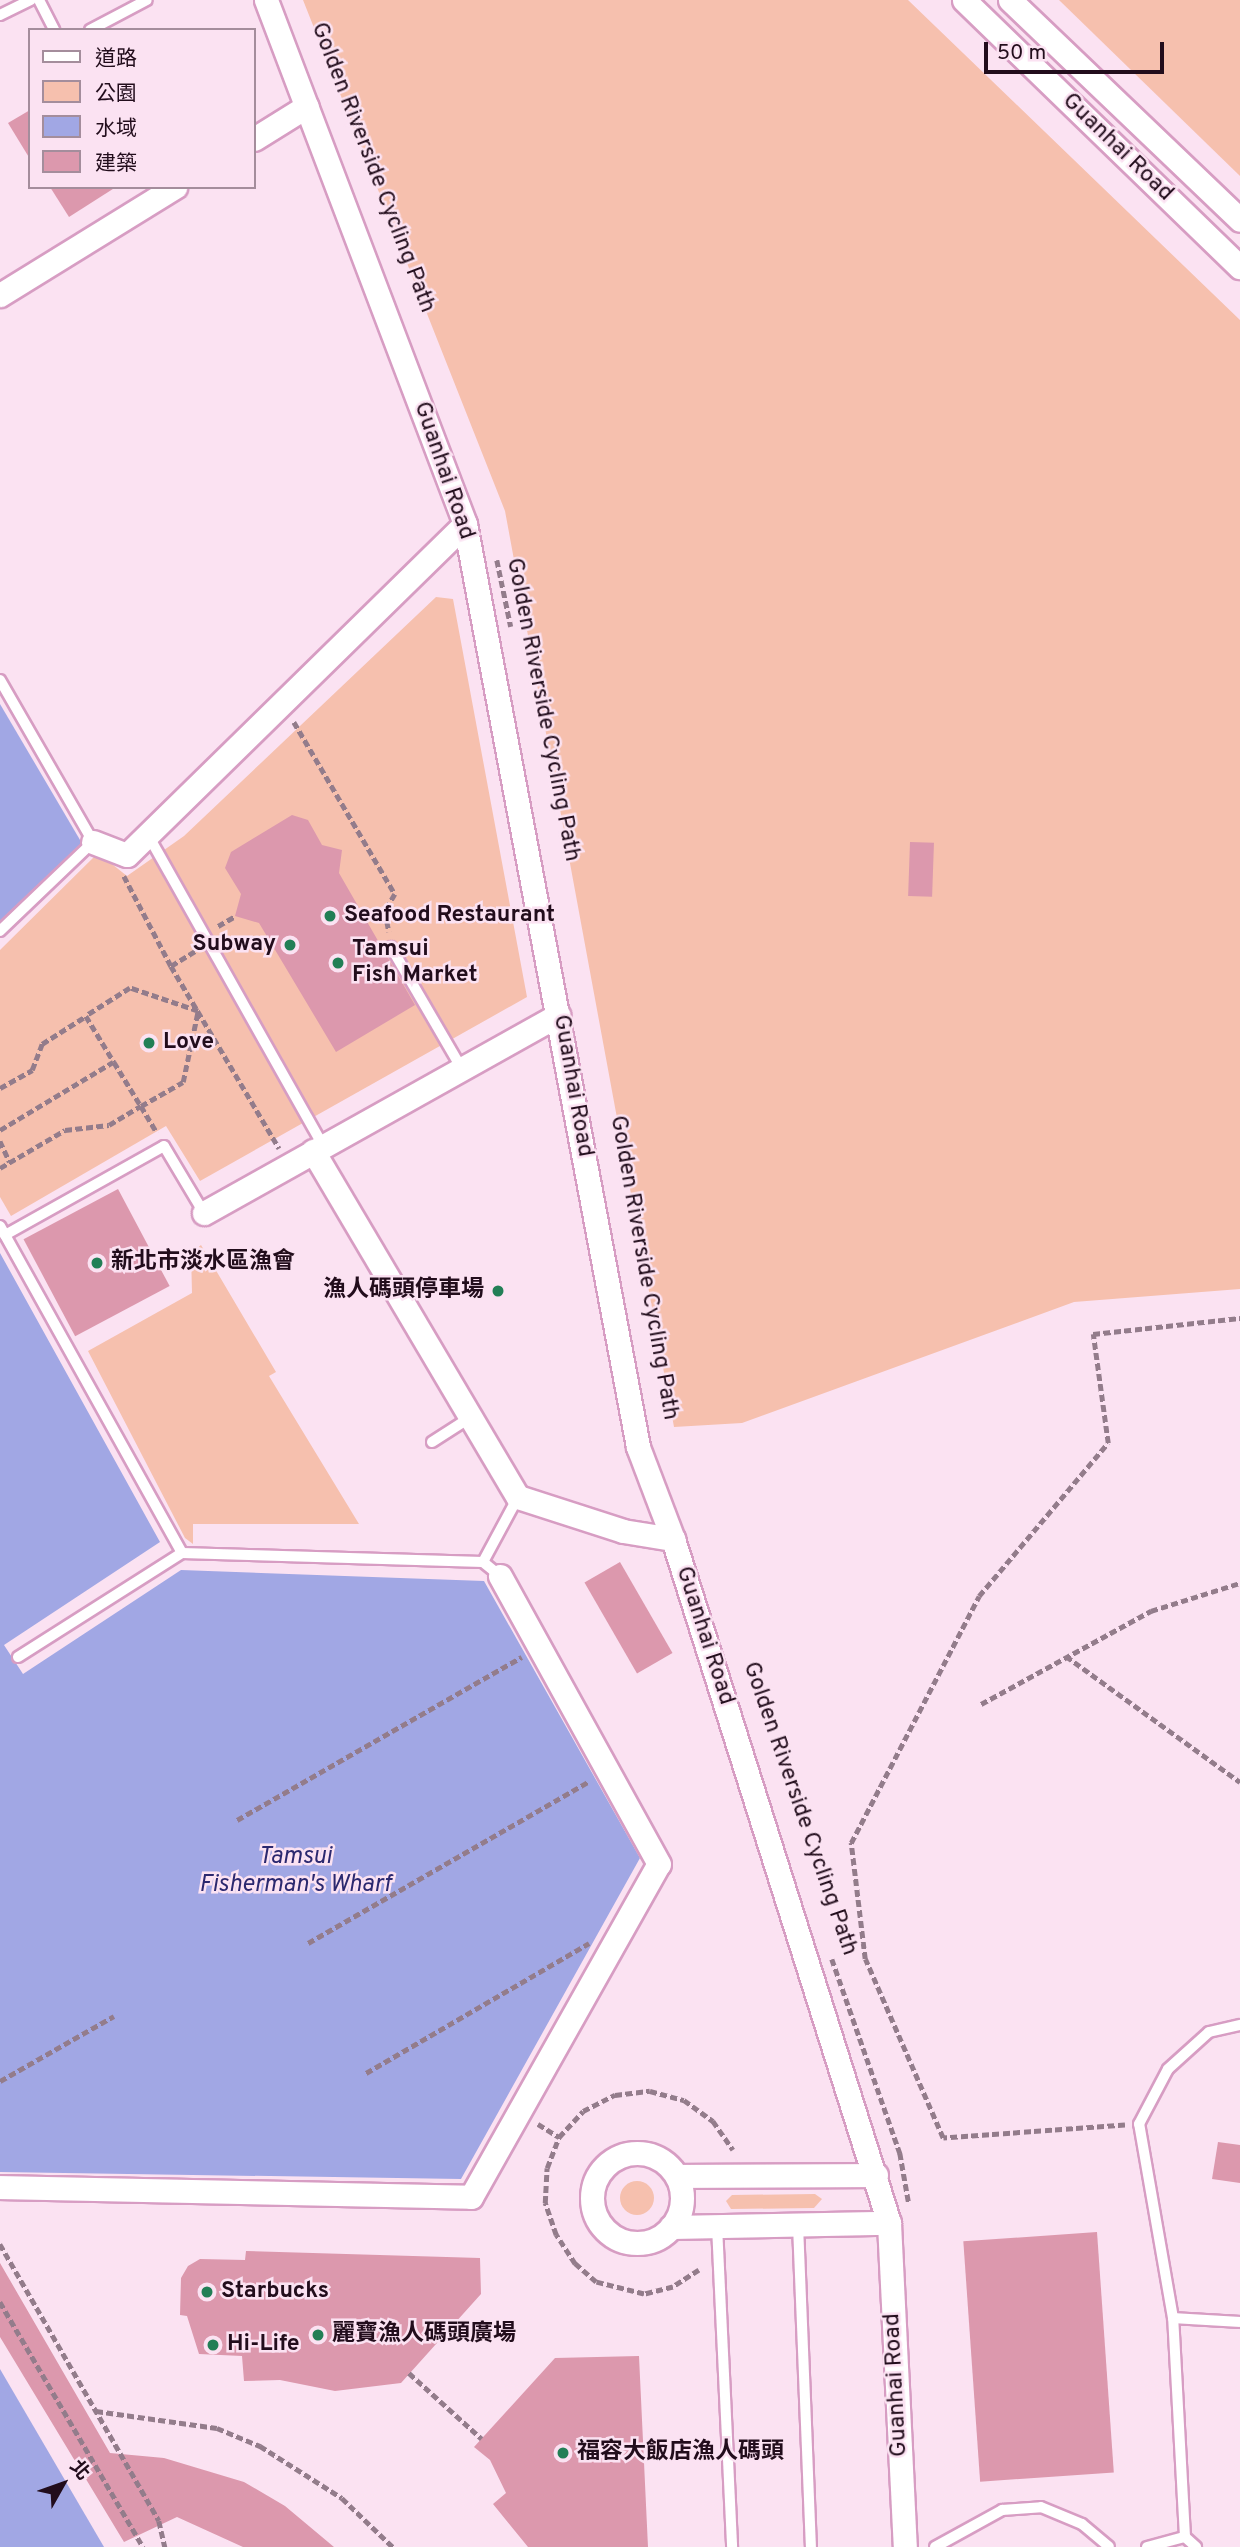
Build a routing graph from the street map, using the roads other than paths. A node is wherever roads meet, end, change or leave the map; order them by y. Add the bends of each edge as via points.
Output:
1 (31, 0) edge
2 (39, 0) edge
3 (147, 0) edge
4 (266, 0) edge
5 (964, 0) edge
6 (1010, 0) edge
7 (0, 15) edge
8 (53, 28) edge
9 (94, 28) edge
10 (307, 106) junction
11 (256, 138) edge
12 (172, 189) edge
13 (1240, 220) edge
14 (1240, 267) edge
15 (0, 295) edge
16 (466, 524) junction
17 (0, 680) edge
18 (148, 835) junction
19 (93, 842) junction
20 (0, 931) edge
21 (391, 947) road end
22 (559, 1014) junction
23 (462, 1069) junction
24 (318, 1148) junction
25 (204, 1213) joint
26 (2, 1231) edge
27 (468, 1419) junction
28 (432, 1442) dead end
29 (518, 1497) junction
30 (673, 1539) junction
31 (182, 1553) junction
32 (491, 1569) junction
33 (18, 1657) dead end
34 (1240, 2025) edge
35 (876, 2175) junction
36 (677, 2176) junction
37 (0, 2187) edge
38 (889, 2223) junction
39 (798, 2225) junction
40 (717, 2226) junction
41 (671, 2227) junction
42 (1172, 2318) junction
43 (1240, 2322) edge
44 (1185, 2537) junction
45 (732, 2547) edge
46 (811, 2547) edge
47 (905, 2547) edge
48 (935, 2547) edge
49 (1110, 2547) edge
50 (1147, 2547) edge
51 (1196, 2547) edge

1 - 7 lane
2 - 8 lane
3 - 9 lane
4 - 10 street, Guanhai Road
5 - 14 street, Guanhai Road
6 - 13 street, Guanhai Road
10 - 11 street
10 - 16 street, Guanhai Road
12 - 15 street
16 - 18 street
16 - 22 street, Guanhai Road
17 - 19 lane
18 - 19 street via 127,855
18 - 24 lane
19 - 20 lane
21 - 23 lane
22 - 23 street
22 - 30 street, Guanhai Road via 638,1447
23 - 24 street
24 - 25 street
24 - 27 street
25 - 26 lane via 164,1146
26 - 31 lane
27 - 28 lane
27 - 29 street
29 - 30 street via 623,1531
29 - 32 lane
30 - 35 street, Guanhai Road
31 - 32 lane
31 - 33 lane
32 - 37 street via 659,1864 471,2197
34 - 42 lane via 1209,2032 1168,2069 1139,2124
35 - 36 street
35 - 38 street, Guanhai Road
36 - 41 street via 681,2206
36 - 41 street via 656,2156 628,2153 603,2167 591,2193 599,2223 623,2241 653,2240
38 - 39 street
38 - 47 street, Guanhai Road
39 - 40 street
39 - 46 lane
40 - 41 street
40 - 45 lane
42 - 43 lane
42 - 44 lane
44 - 50 lane
44 - 51 lane
48 - 49 lane via 1002,2510 1041,2507 1082,2524

